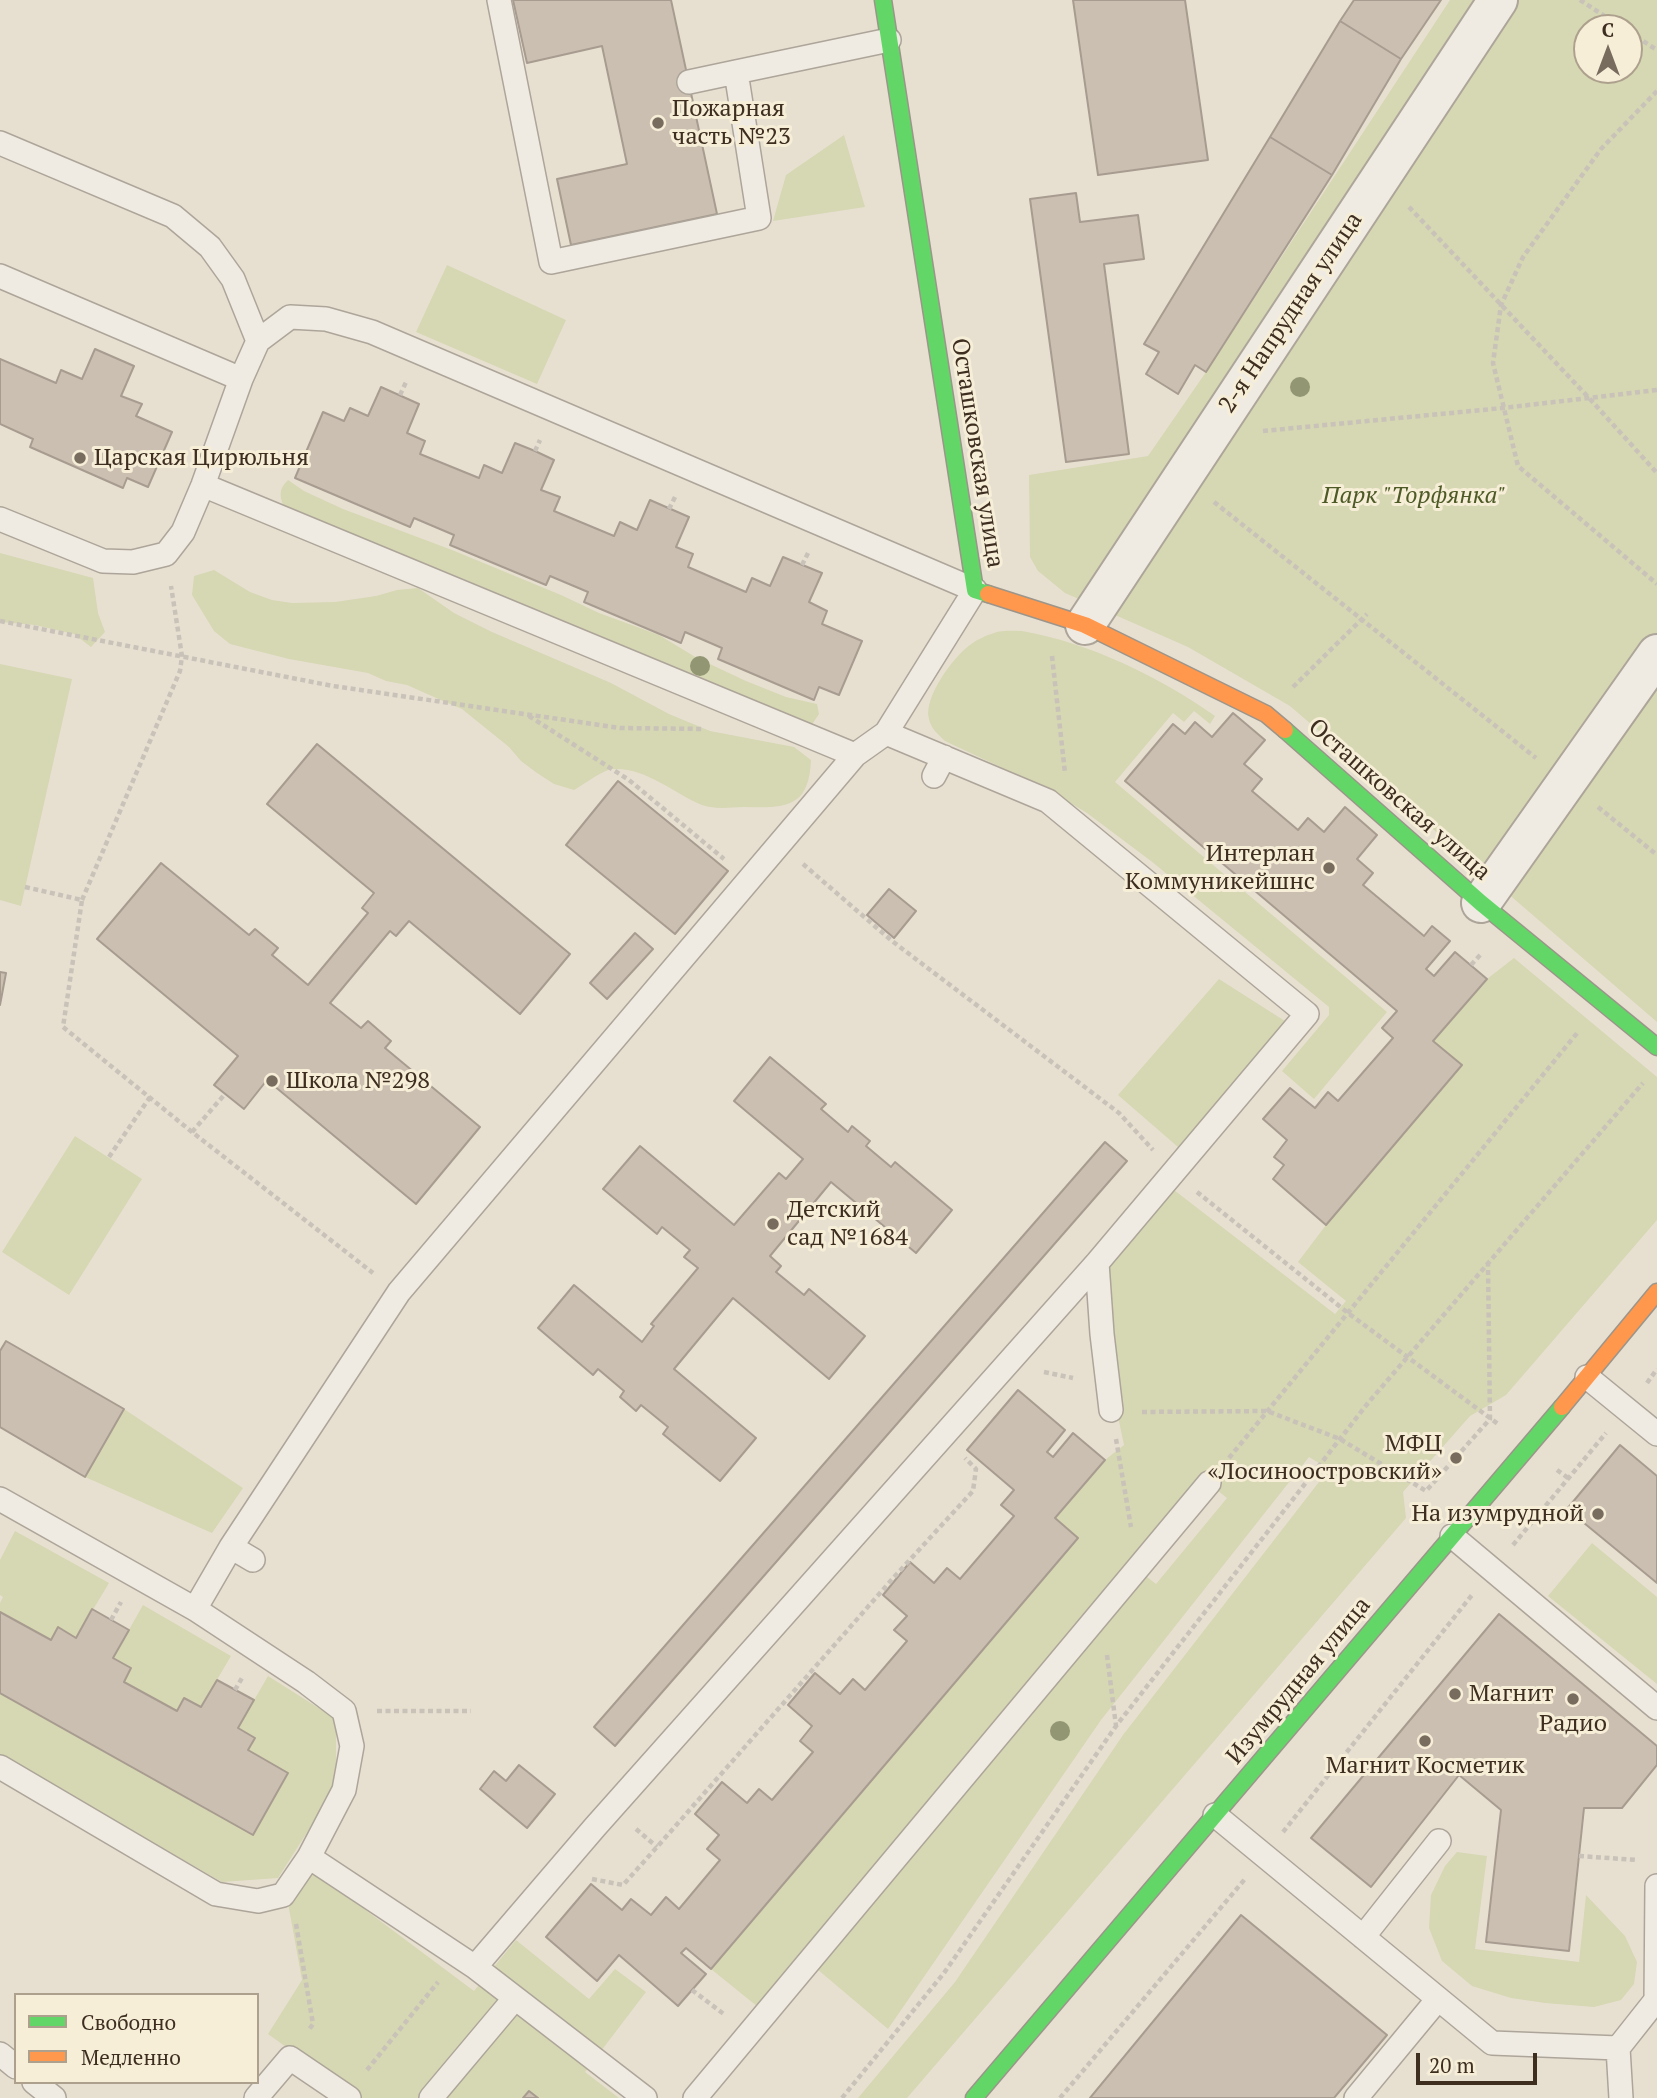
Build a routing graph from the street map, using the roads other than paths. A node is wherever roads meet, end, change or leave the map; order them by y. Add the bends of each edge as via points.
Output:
1 (499, 0) edge
2 (883, 0) edge
3 (1499, 0) edge
4 (889, 40) junction
5 (736, 72) junction
6 (689, 82) dead end
7 (0, 143) edge
8 (0, 276) edge
9 (258, 341) junction
10 (241, 379) junction
11 (203, 485) junction
12 (0, 519) edge
13 (975, 590) junction
14 (1084, 625) junction
15 (1657, 654) edge
16 (886, 733) junction
17 (855, 755) junction
18 (1481, 903) junction
19 (1657, 1047) edge
20 (1097, 1263) junction
21 (1657, 1292) edge
22 (1587, 1377) junction
23 (1111, 1410) road end
24 (1657, 1434) edge
25 (1209, 1483) road end
26 (0, 1499) edge
27 (1452, 1536) junction
28 (231, 1547) junction
29 (253, 1560) dead end
30 (195, 1609) junction
31 (1657, 1708) edge
32 (0, 1766) edge
33 (1214, 1815) junction
34 (1439, 1841) dead end
35 (309, 1857) junction
36 (1657, 1886) edge
37 (1363, 1937) junction
38 (466, 1962) junction
39 (514, 1998) junction
40 (1438, 1999) junction
41 (1656, 2001) edge
42 (1619, 2048) junction
43 (0, 2054) edge
44 (14, 2065) edge
45 (36, 2084) edge
46 (347, 2096) edge
47 (54, 2098) edge
48 (256, 2098) edge
49 (431, 2098) edge
50 (645, 2098) edge
51 (695, 2098) edge
52 (974, 2098) edge
53 (1356, 2098) edge
54 (1621, 2098) edge

1 - 5 lane via 551,262 759,218
2 - 4 street, Осташковская улица
3 - 14 street, 2-я Напрудная улица
4 - 5 lane
4 - 13 street, Осташковская улица
5 - 6 lane
7 - 9 lane via 173,216 209,247 233,279
8 - 10 lane
9 - 10 lane
9 - 13 lane via 290,317 326,319 372,332
10 - 11 lane
11 - 12 lane via 183,532 166,554 133,562 103,561
11 - 17 lane
13 - 14 street, Осташковская улица
13 - 16 lane
14 - 18 street, Осташковская улица via 1266,714
15 - 18 street
16 - 17 lane
16 - 20 lane via 939,767 1048,801 1307,1014
17 - 28 lane via 399,1292
18 - 19 street, Осташковская улица
20 - 23 lane
20 - 38 lane via 610,1809
21 - 22 street, Изумрудная улица
22 - 24 lane
22 - 27 street, Изумрудная улица
25 - 51 lane
26 - 30 lane
27 - 31 lane
27 - 33 street, Изумрудная улица
28 - 29 lane
28 - 30 lane
30 - 35 lane via 344,1711 352,1746 344,1790
32 - 35 lane via 216,1894 258,1901 283,1895
33 - 37 lane
33 - 52 street, Изумрудная улица
34 - 37 lane
35 - 38 lane
36 - 41 lane
37 - 40 lane
38 - 39 lane
39 - 49 lane
39 - 50 lane
40 - 42 lane via 1492,2043
40 - 53 lane
41 - 42 lane
42 - 54 lane
43 - 44 lane
45 - 47 lane
46 - 48 lane via 290,2058

